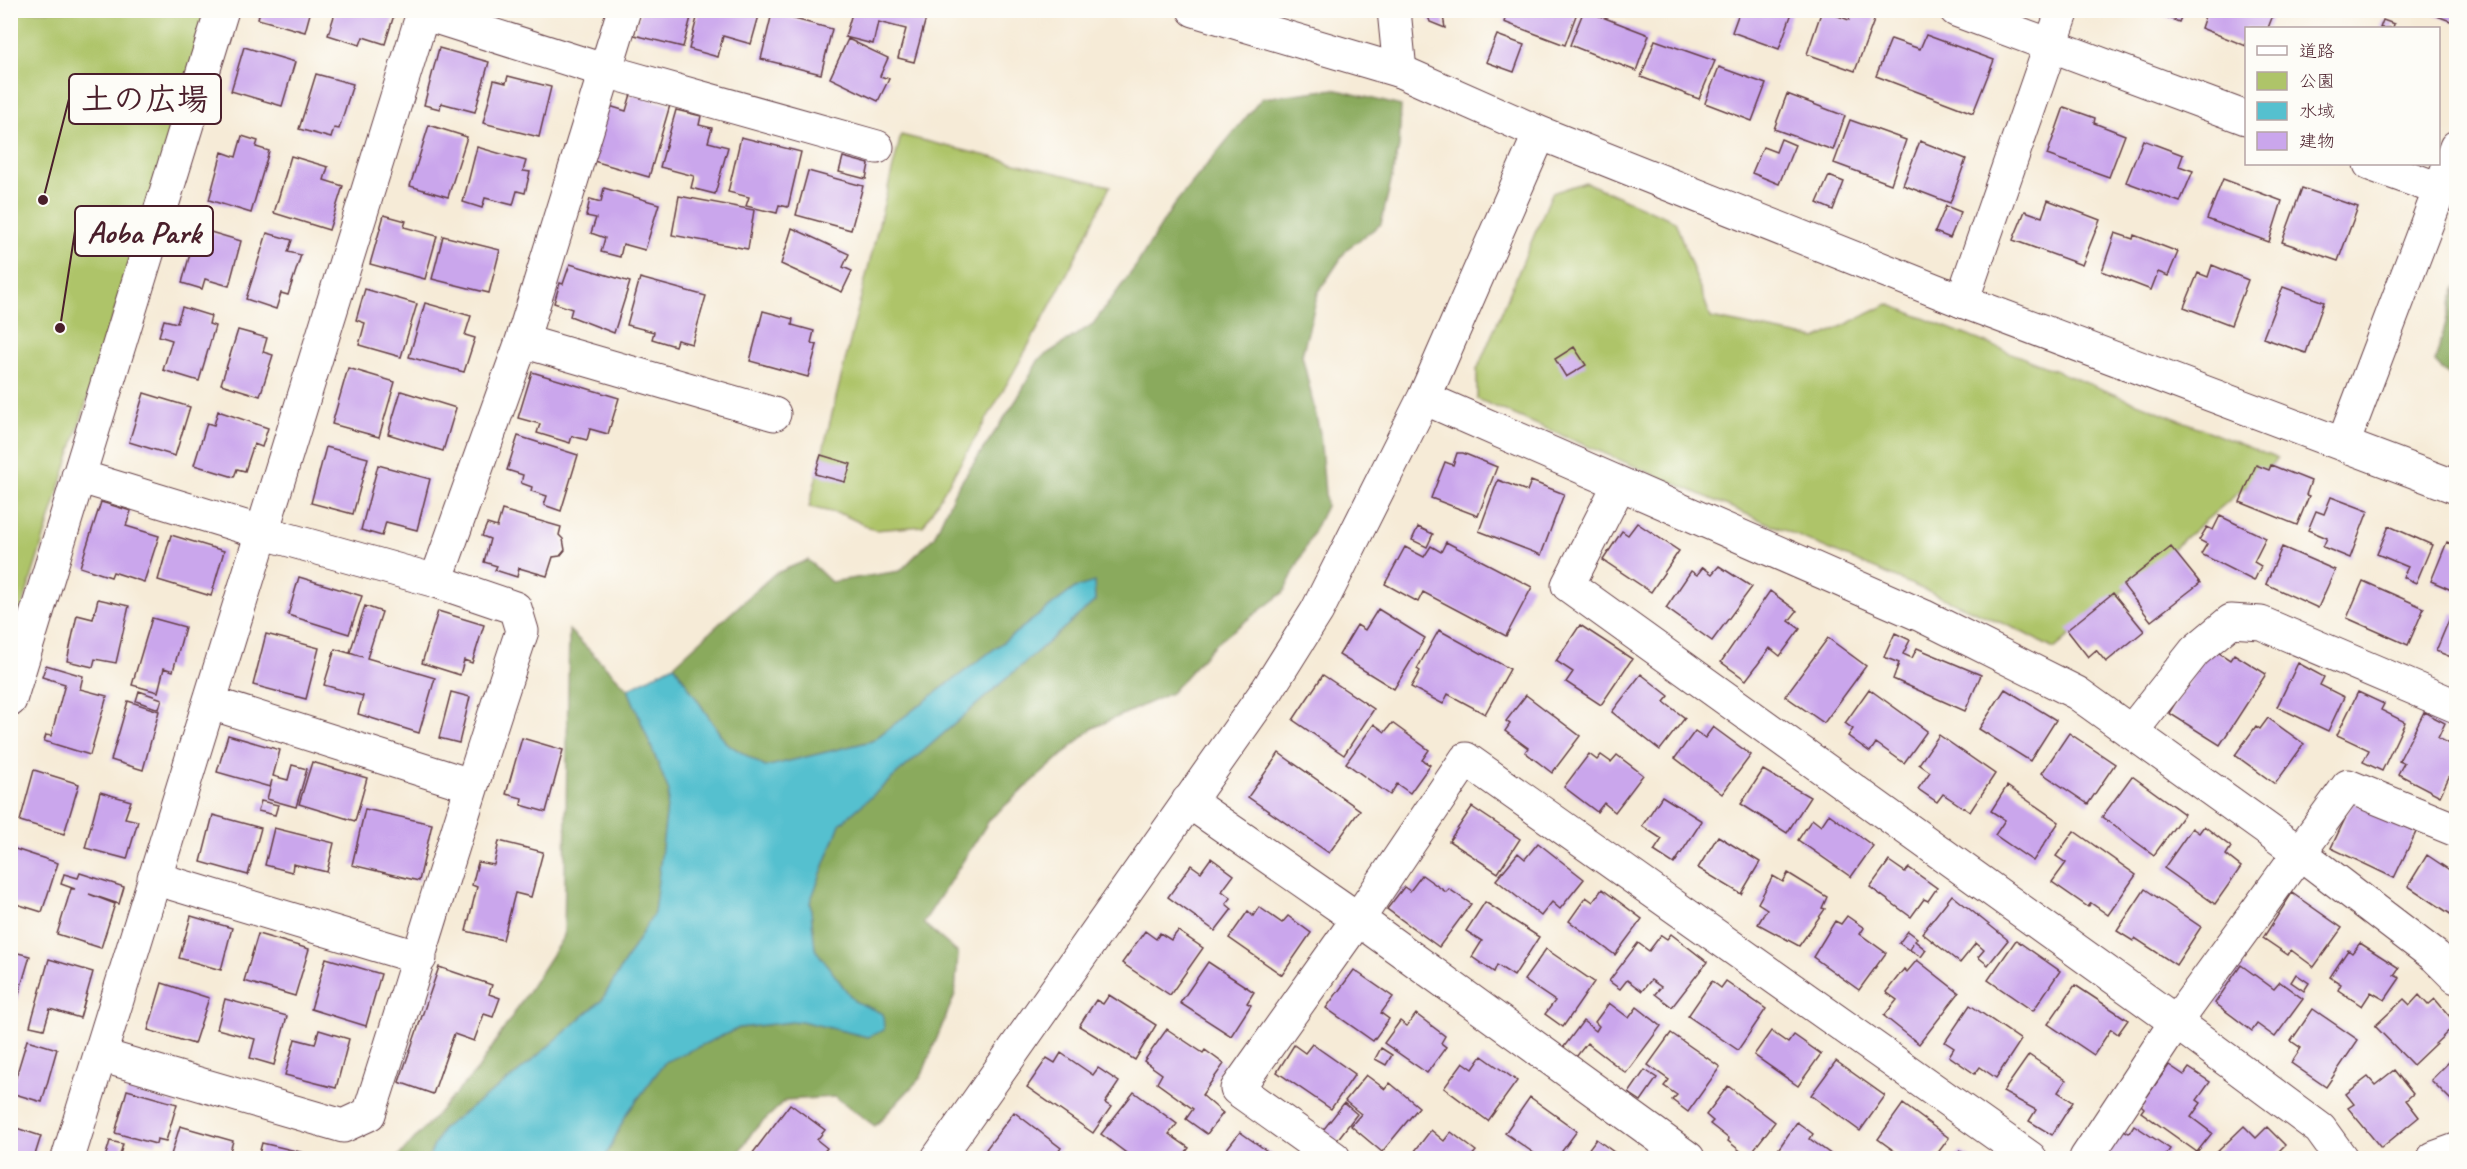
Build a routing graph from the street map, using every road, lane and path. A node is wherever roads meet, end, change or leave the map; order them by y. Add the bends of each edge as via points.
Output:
1 (222, 10) edge
2 (624, 10) edge
3 (1194, 10) edge
4 (1394, 10) edge
5 (1956, 10) edge
6 (2063, 10) edge
7 (2050, 46) junction
8 (606, 71) junction
9 (1400, 71) junction
10 (2245, 117) edge
11 (1540, 134) junction
12 (877, 147) dead end
13 (2457, 147) edge
14 (2373, 165) edge
15 (2442, 190) junction
16 (1962, 301) junction
17 (522, 341) junction
18 (1424, 398) junction
19 (774, 414) dead end
20 (2343, 444) junction
21 (78, 476) junction
22 (1619, 485) junction
23 (2457, 487) edge
24 (261, 532) junction
25 (436, 581) junction
26 (10, 700) edge
27 (211, 703) junction
28 (2457, 706) edge
29 (2131, 732) junction
30 (470, 785) junction
31 (1188, 801) junction
32 (2457, 830) edge
33 (2300, 853) junction
34 (154, 878) junction
35 (1358, 919) junction
36 (420, 958) junction
37 (2457, 977) edge
38 (2176, 1022) junction
39 (100, 1055) junction
40 (2457, 1150) edge
41 (68, 1158) edge
42 (938, 1158) edge
43 (1334, 1158) edge
44 (1688, 1158) edge
45 (2030, 1158) edge
46 (2086, 1158) edge
47 (2341, 1158) edge
48 (2434, 1158) edge

1 - 21 street
2 - 8 street
3 - 9 street
4 - 9 street
5 - 7 street
6 - 7 street
7 - 10 street
7 - 16 street
8 - 12 street
8 - 17 street
8 - 24 street via 423,13
9 - 11 street
11 - 16 street
11 - 18 street
13 - 15 street
14 - 15 street
15 - 20 street
16 - 20 street
17 - 19 street
17 - 25 street
18 - 22 street
18 - 31 street via 1317,611 1268,689
20 - 23 street
21 - 24 street
21 - 26 street
22 - 29 street via 1923,616 2077,693
22 - 38 street via 1568,585
24 - 25 street
24 - 27 street
25 - 30 street via 514,608 522,631
27 - 30 street
27 - 34 street
28 - 29 street via 2261,623 2231,621 2195,651
29 - 33 street
30 - 36 street
31 - 35 street
31 - 42 street
32 - 33 street via 2348,786
33 - 37 street
33 - 38 street
34 - 36 street
34 - 39 street
35 - 43 street via 1237,1089
35 - 44 street
35 - 45 street via 1466,759
36 - 39 street via 369,1114 343,1126
38 - 46 street
38 - 47 street via 2320,1129
39 - 41 street
40 - 48 street

